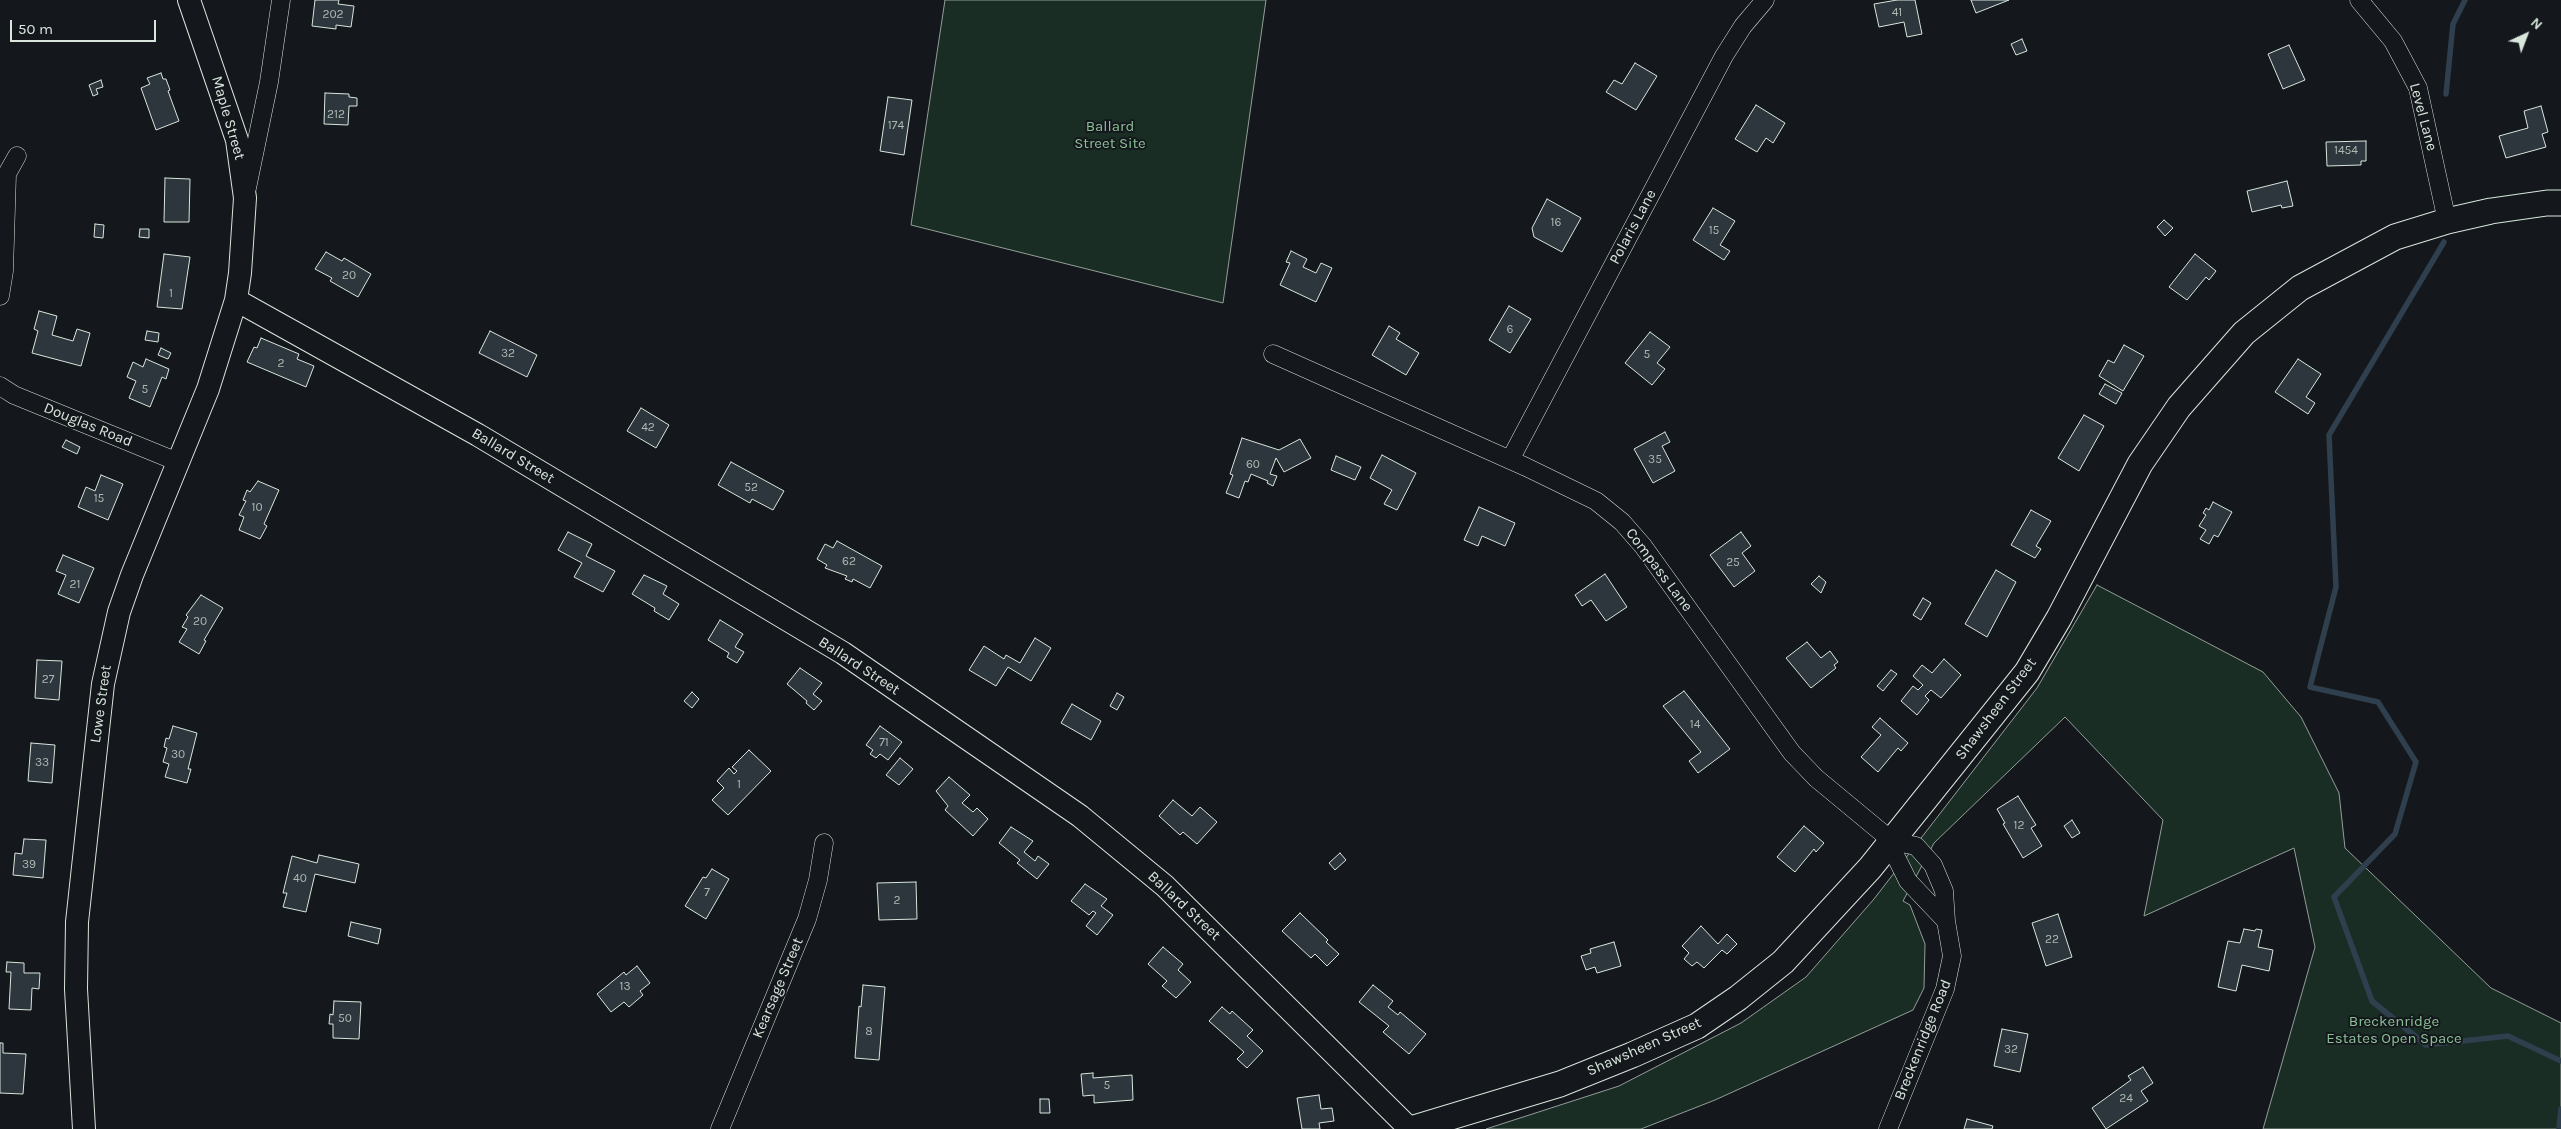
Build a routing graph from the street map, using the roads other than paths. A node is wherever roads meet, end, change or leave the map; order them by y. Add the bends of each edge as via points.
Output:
1 (189, 0) edge
2 (281, 0) edge
3 (1766, 0) edge
4 (2359, 0) edge
5 (17, 156) dead end
6 (245, 198) junction
7 (2561, 203) edge
8 (2447, 221) junction
9 (0, 296) edge
10 (236, 300) junction
11 (1273, 354) dead end
12 (0, 386) edge
13 (1510, 460) junction
14 (178, 462) junction
15 (1892, 841) junction
16 (824, 843) dead end
17 (1946, 921) junction
18 (84, 1129) edge
19 (720, 1129) edge
20 (1411, 1129) edge
21 (1888, 1129) edge

1 - 6 street, Maple Street via 237,140
2 - 6 street via 269,82
3 - 13 street, Polaris Lane via 1743,26 1724,56
4 - 8 street, Level Lane via 2393,41 2418,88
5 - 9 street via 7,174 4,271
6 - 10 street, Maple Street
7 - 8 main road, Shawsheen Street via 2491,211
8 - 15 main road, Shawsheen Street via 2395,238 2337,267 2300,288 2244,333 2179,407 2140,464 2027,672
10 - 14 street, Lowe Street via 208,389
10 - 20 street, Ballard Street via 478,435 844,653 1080,816 1164,886
11 - 13 street, Compass Lane
12 - 14 street, Douglas Road via 14,395
13 - 15 street, Compass Lane via 1596,501 1622,522 1662,570 1792,754
14 - 18 street, Lowe Street via 120,612 98,719 77,922 76,989
15 - 17 street via 1908,881
15 - 17 street, Breckenridge Road via 1912,844 1929,858 1944,891
15 - 20 main road, Shawsheen Street via 1784,962 1697,1026 1560,1084
16 - 19 street, Kearsage Street via 807,919
17 - 21 street, Breckenridge Road via 1951,940 1950,972

